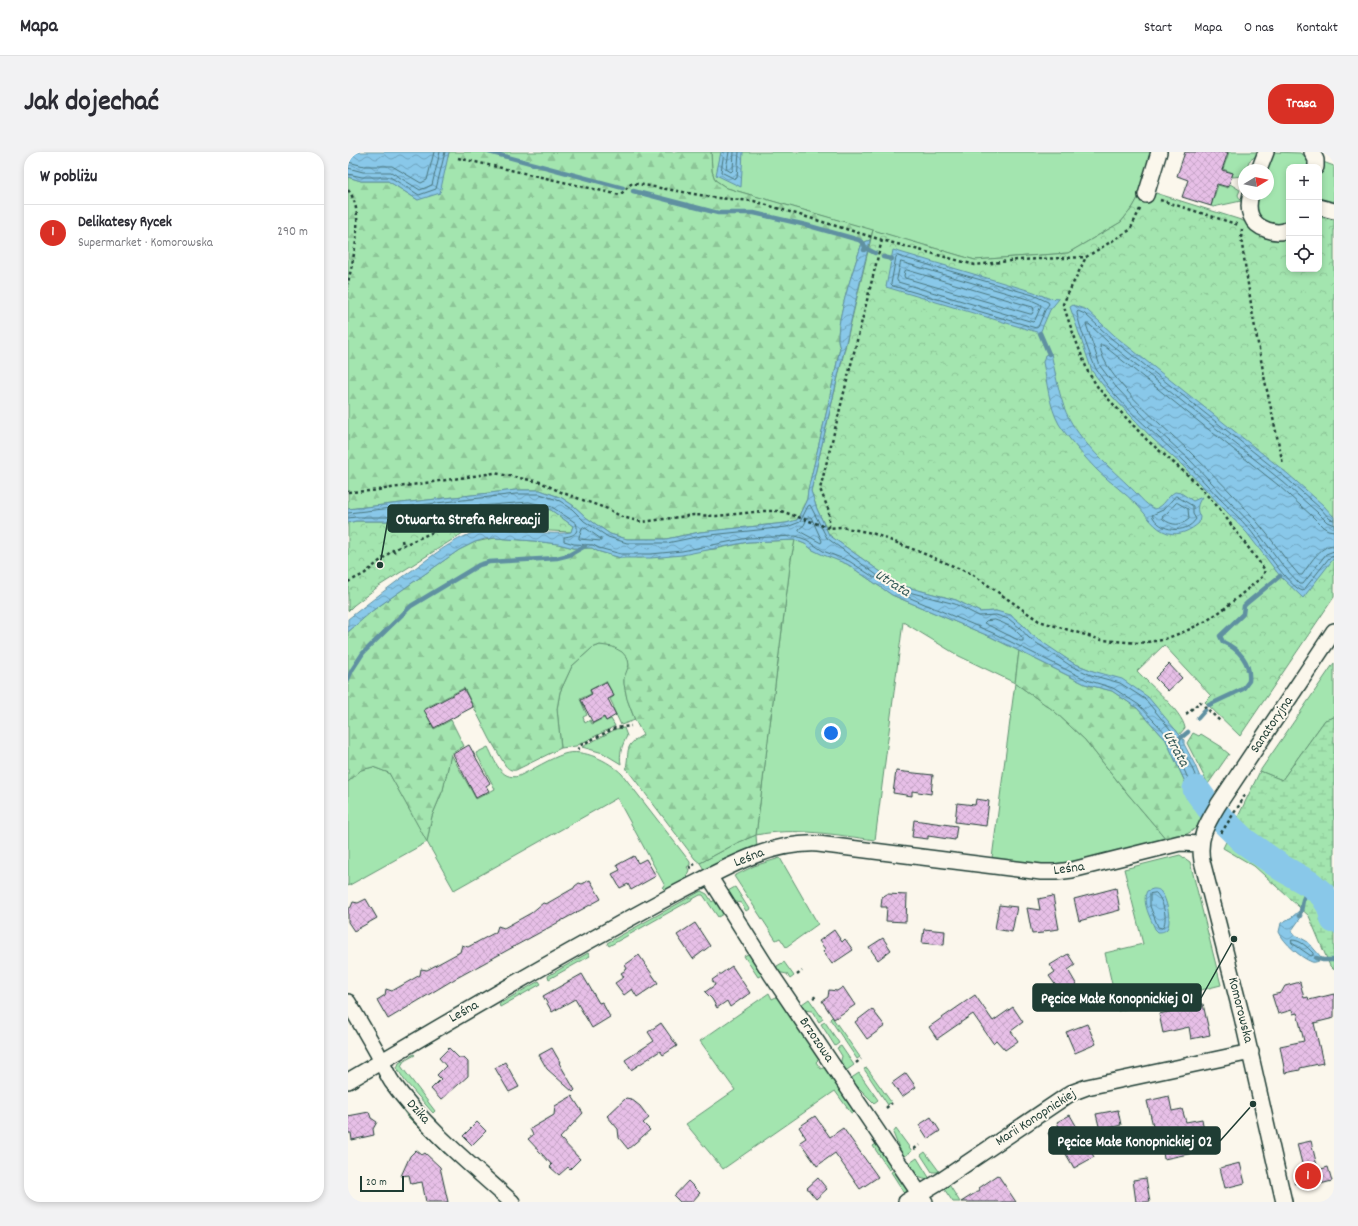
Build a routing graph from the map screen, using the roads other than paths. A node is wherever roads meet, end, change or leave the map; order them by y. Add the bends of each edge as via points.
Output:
1 (1159, 152) edge
2 (1266, 152) edge
3 (1261, 164) edge
4 (1146, 195) road end
5 (1251, 200) edge
6 (1322, 208) edge
7 (1334, 211) edge
8 (1286, 231) edge
9 (1334, 632) edge
10 (1210, 819) joint
11 (1201, 844) junction
12 (709, 876) junction
13 (348, 1002) edge
14 (1251, 1052) junction
15 (381, 1061) junction
16 (348, 1080) edge
17 (923, 1198) edge
18 (512, 1202) edge
19 (906, 1202) edge
20 (1284, 1202) edge

1 - 4 street
2 - 3 street
5 - 8 street via 1250,215 1256,223 1273,232
6 - 7 street
9 - 10 street, Sanatoryjna
10 - 11 street, Komorowska
11 - 12 street, Leśna via 1180,843 1056,872 805,844 766,851
11 - 14 street, Komorowska via 1202,861
12 - 15 street, Leśna via 474,1006
12 - 17 street, Brzozowa via 771,974
13 - 15 street, Dzika
14 - 17 street, Marii Konopnickiej via 1071,1092
14 - 20 street, Komorowska
15 - 16 street, Leśna
15 - 18 street, Dzika via 393,1083 421,1116
17 - 19 street, Marii Konopnickiej

